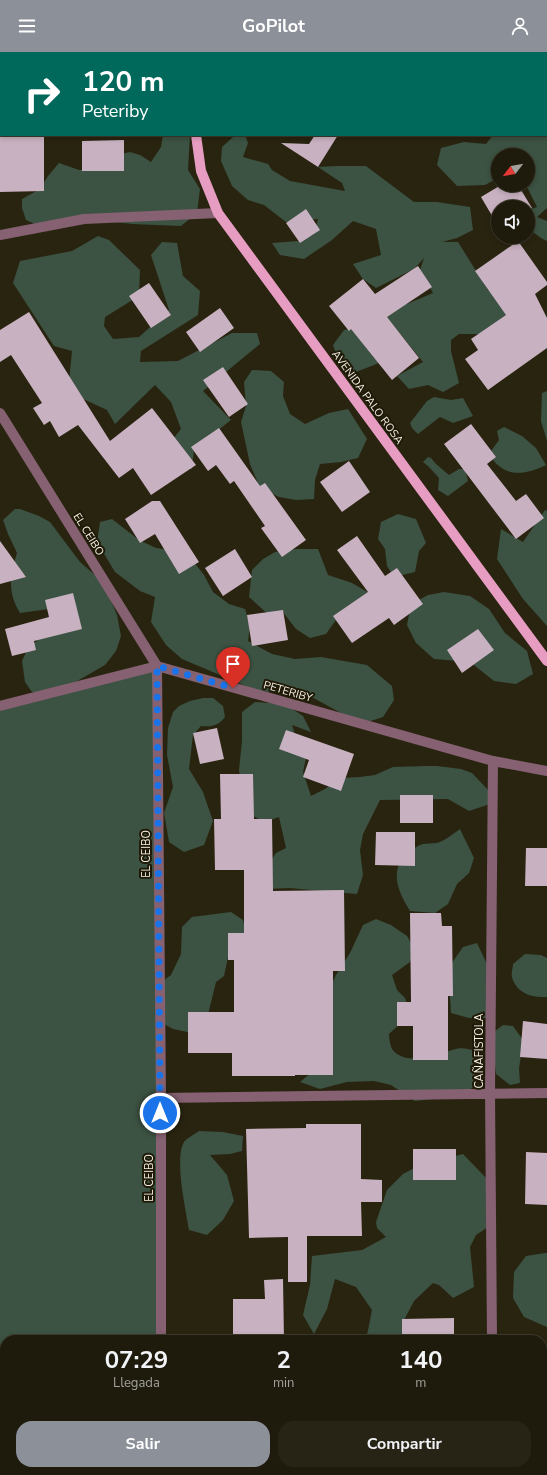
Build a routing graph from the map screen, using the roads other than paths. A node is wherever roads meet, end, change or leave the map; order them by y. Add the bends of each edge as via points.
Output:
1 (196, 136) edge
2 (218, 214) junction
3 (0, 235) edge
4 (0, 413) edge
5 (547, 661) edge
6 (157, 666) junction
7 (0, 706) edge
8 (493, 761) junction
9 (547, 771) edge
10 (490, 1093) junction
11 (547, 1093) edge
12 (160, 1098) junction
13 (161, 1335) edge
14 (492, 1335) edge

1 - 2 main road, AVENIDA PALO ROSA via 201,171
2 - 3 street via 84,219
2 - 5 main road, AVENIDA PALO ROSA
4 - 6 street, EL CEIBO
6 - 7 street
6 - 8 street, PETERIBY
6 - 12 street, EL CEIBO
8 - 9 street, PETERIBY
8 - 10 street, CAÑAFISTOLA
10 - 11 street
10 - 12 street
10 - 14 street, CAÑAFISTOLA
12 - 13 street, EL CEIBO

